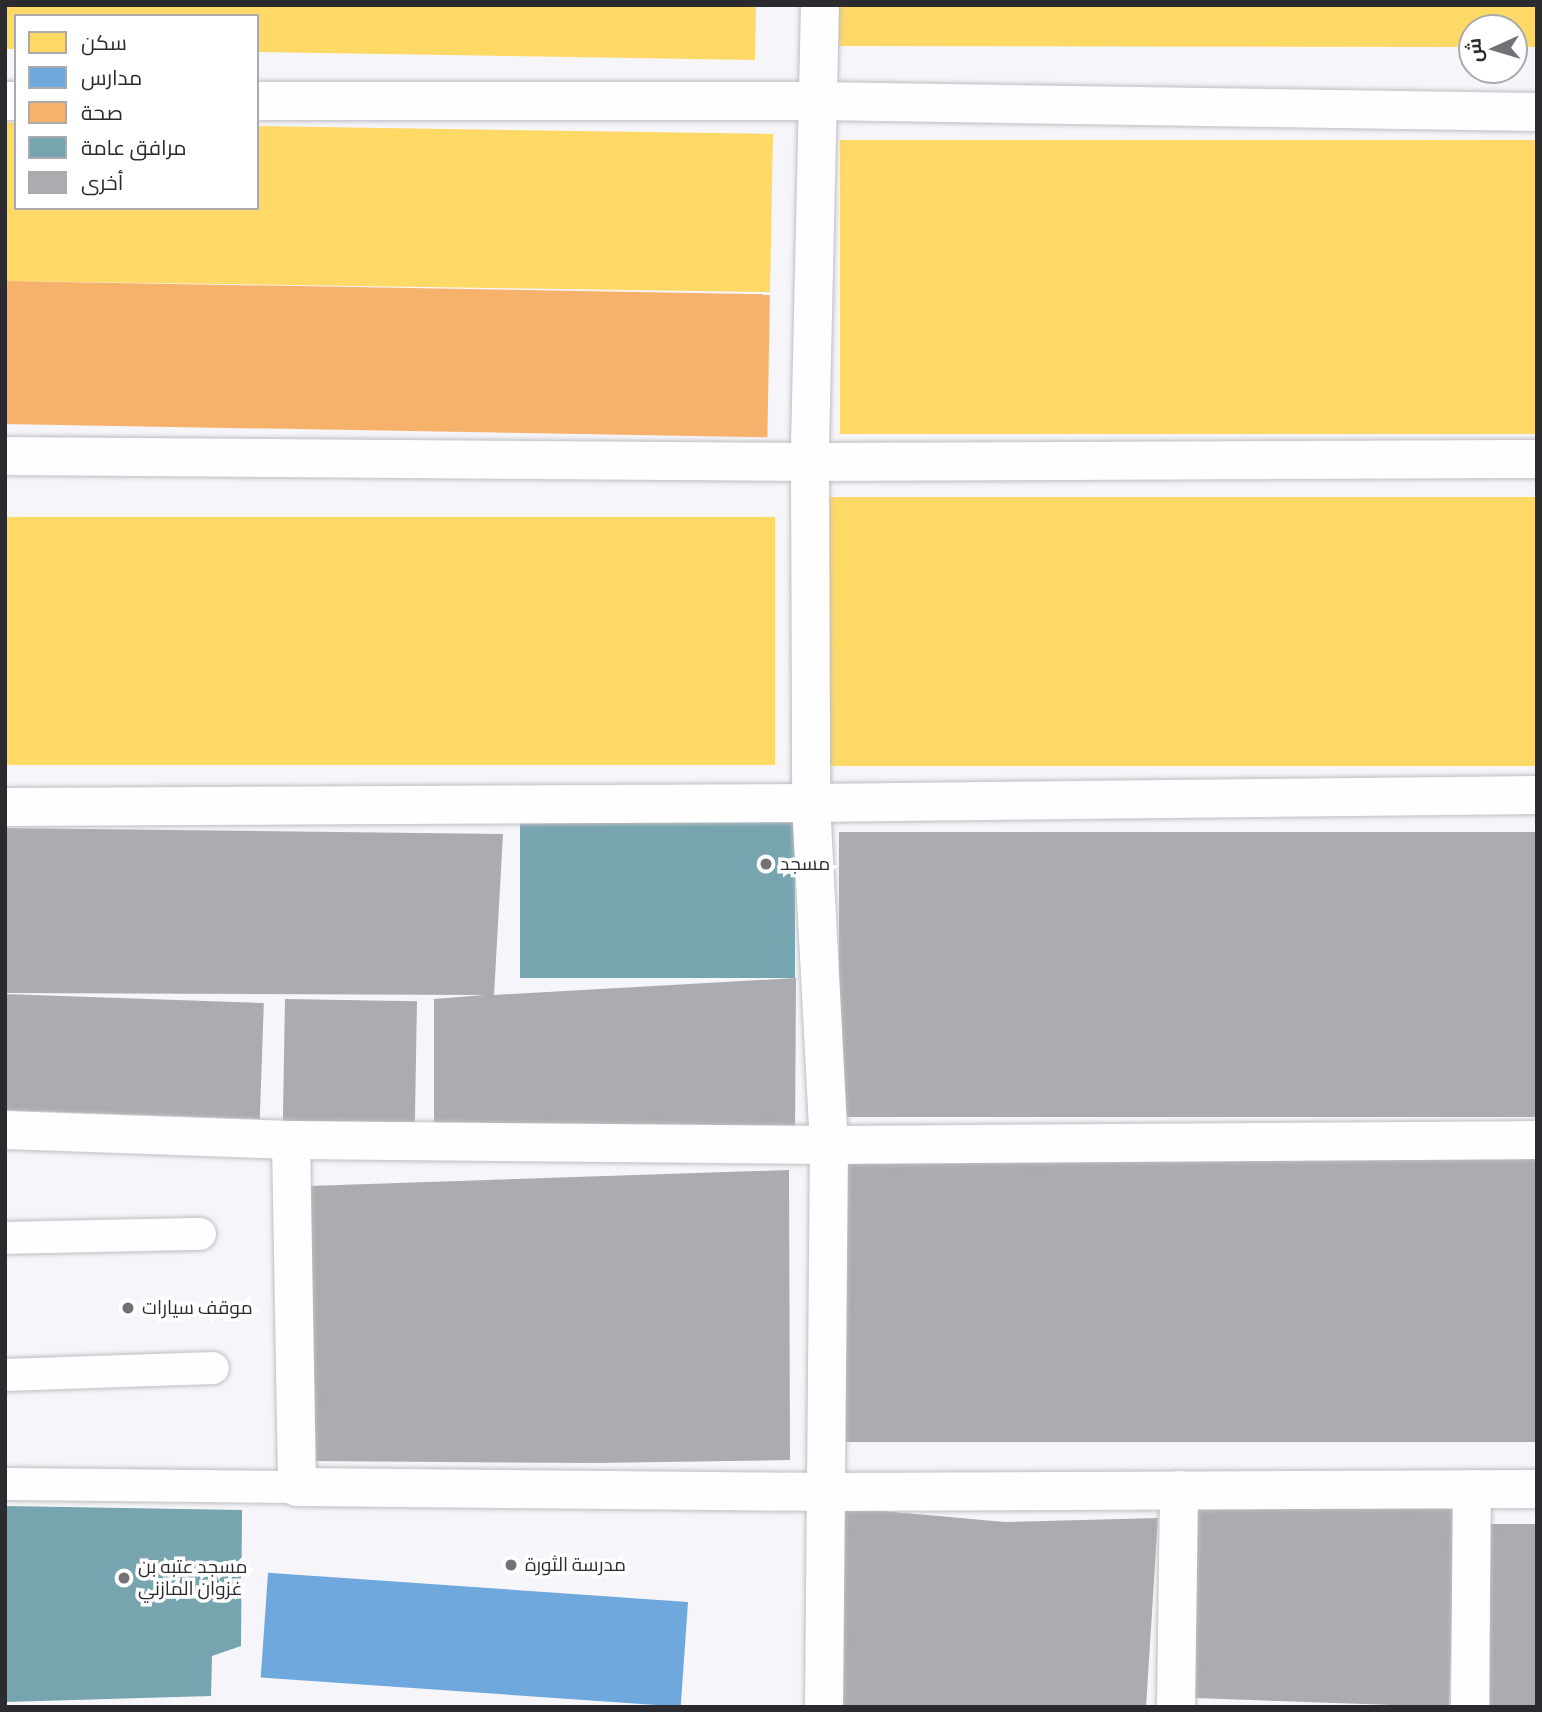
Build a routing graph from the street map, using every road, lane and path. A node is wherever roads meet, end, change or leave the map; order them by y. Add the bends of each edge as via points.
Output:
1 (820, 5) edge
2 (259, 101) edge
3 (818, 101) junction
4 (1537, 112) edge
5 (5, 456) edge
6 (1537, 459) edge
7 (810, 462) junction
8 (1537, 794) edge
9 (811, 803) junction
10 (5, 807) edge
11 (5, 1130) edge
12 (291, 1140) junction
13 (1537, 1140) edge
14 (829, 1145) junction
15 (200, 1234) dead end
16 (5, 1238) edge
17 (213, 1368) dead end
18 (5, 1375) edge
19 (5, 1484) edge
20 (296, 1488) junction
21 (1472, 1489) junction
22 (1537, 1489) edge
23 (1179, 1490) junction
24 (827, 1492) junction
25 (824, 1707) edge
26 (1176, 1707) edge
27 (1469, 1707) edge

1 - 3 street
2 - 3 street
3 - 4 street
3 - 7 street
5 - 7 street
6 - 7 street
7 - 9 street
8 - 9 street
9 - 10 street
9 - 14 street
11 - 12 street
12 - 14 street
12 - 20 street
13 - 14 street
14 - 24 street
15 - 16 lane
17 - 18 lane
19 - 20 lane
20 - 24 street
21 - 22 street
21 - 23 street
21 - 27 street
23 - 24 street
23 - 26 street
24 - 25 street

